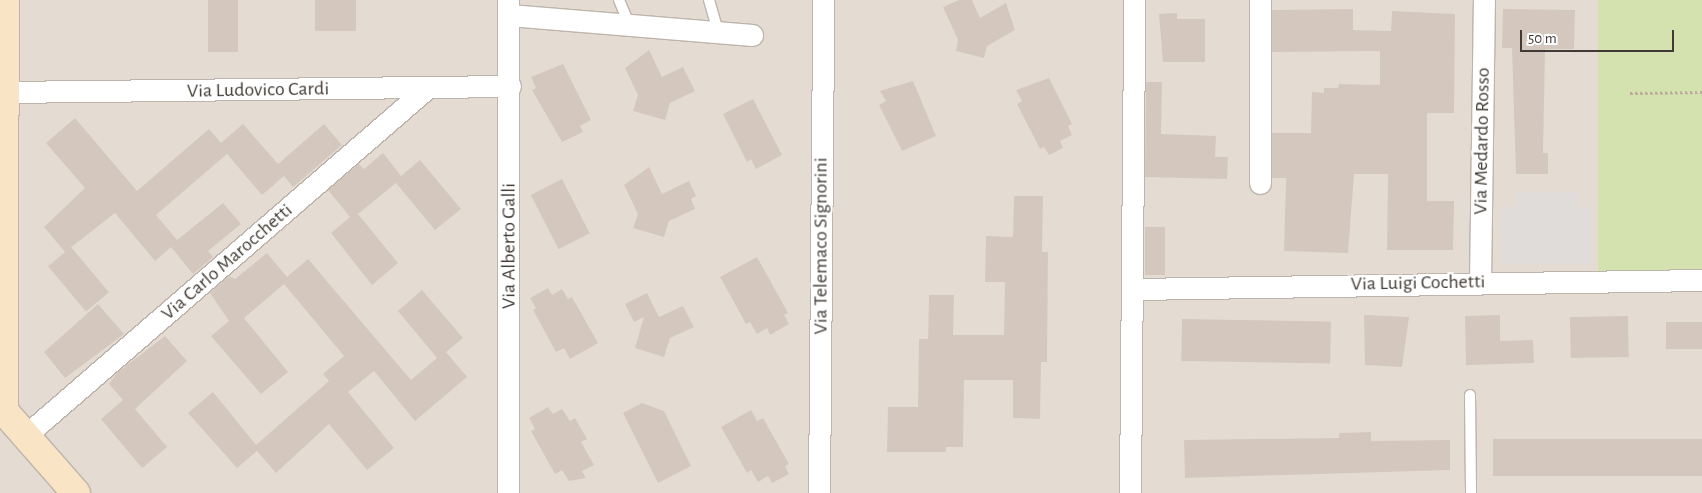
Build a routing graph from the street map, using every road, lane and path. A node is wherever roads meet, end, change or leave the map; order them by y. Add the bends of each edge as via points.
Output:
1 (5, 0) edge
2 (619, 0) edge
3 (709, 0) edge
4 (823, 0) edge
5 (1134, 0) edge
6 (1260, 0) edge
7 (1484, 0) edge
8 (508, 7) edge
9 (629, 24) junction
10 (718, 32) junction
11 (752, 35) dead end
12 (510, 86) junction
13 (428, 88) junction
14 (5, 92) junction
15 (1702, 92) edge
16 (1630, 93) dead end
17 (1260, 183) dead end
18 (1702, 280) edge
19 (1480, 282) junction
20 (1135, 289) junction
21 (1470, 395) dead end
22 (2, 413) edge
23 (26, 435) junction
24 (76, 493) edge
25 (508, 493) edge
26 (819, 493) edge
27 (1130, 493) edge
28 (1471, 493) edge

1 - 14 street
2 - 9 lane
3 - 10 lane
4 - 26 street, Via Telemaco Signorini
5 - 20 street
6 - 17 street
7 - 19 street, Via Medardo Rosso
8 - 9 street
8 - 12 street, Via Alberto Galli
9 - 10 street
10 - 11 street
12 - 13 street, Via Ludovico Cardi
12 - 25 street, Via Alberto Galli
13 - 14 street, Via Ludovico Cardi
13 - 23 street, Via Carlo Marocchetti
14 - 22 street
15 - 16 path
18 - 19 street, Via Luigi Cochetti
19 - 20 street, Via Luigi Cochetti
20 - 27 street
21 - 28 lane
22 - 23 street
23 - 24 street

